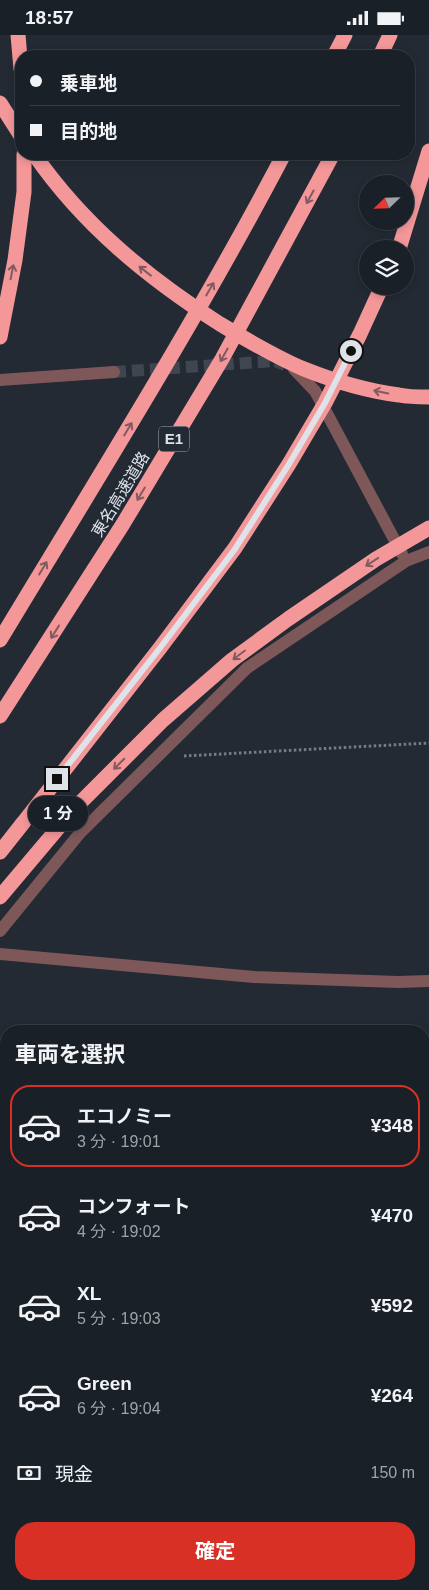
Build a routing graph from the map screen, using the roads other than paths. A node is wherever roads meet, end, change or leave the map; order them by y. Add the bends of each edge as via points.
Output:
1 (18, 35) edge
2 (344, 35) edge
3 (390, 35) edge
4 (19, 50) edge
5 (337, 50) edge
6 (383, 50) edge
7 (0, 103) edge
8 (15, 127) edge
9 (429, 151) edge
10 (24, 160) edge
11 (38, 160) edge
12 (281, 160) edge
13 (330, 160) edge
14 (402, 240) edge
15 (378, 295) edge
16 (0, 337) edge
17 (294, 369) tunnel mouth
18 (114, 372) tunnel mouth
19 (0, 380) edge
20 (429, 397) edge
21 (429, 528) edge
22 (429, 551) edge
23 (406, 561) junction
24 (0, 640) edge
25 (0, 716) edge
26 (0, 851) edge
27 (0, 897) edge
28 (0, 931) edge
29 (0, 954) edge
30 (429, 981) edge

1 - 4 highway
2 - 5 highway
3 - 6 highway
7 - 8 highway
9 - 14 highway
16 -> 10 highway via 24,192
20 -> 11 highway, bridge via 398,395 352,385 303,369 251,343 182,299 132,261 83,215
24 -> 12 highway, 東名高速道路 via 167,365
13 -> 25 highway, 東名高速道路 / E1 via 222,359 123,524
15 - 26 highway, bridge via 325,403 235,549
17 - 23 street via 315,391
18 - 19 street
21 -> 27 highway, bridge via 368,565 232,660 163,720 75,807
22 - 23 street
23 - 28 street via 247,668 80,833
29 - 30 street via 254,977

